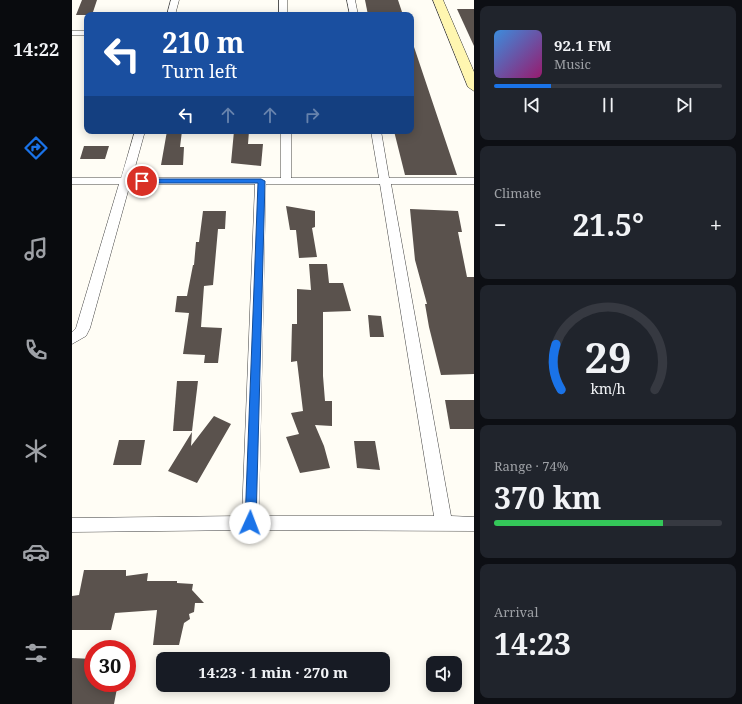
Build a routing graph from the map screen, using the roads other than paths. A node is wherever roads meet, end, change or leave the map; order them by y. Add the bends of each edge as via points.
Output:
1 (175, 0) edge
2 (283, 0) edge
3 (351, 0) edge
4 (438, 0) edge
5 (172, 12) edge
6 (283, 12) edge
7 (353, 12) edge
8 (72, 33) edge
9 (84, 33) edge
10 (474, 87) edge
11 (139, 134) edge
12 (286, 134) edge
13 (377, 134) edge
14 (72, 181) edge
15 (127, 181) junction
16 (261, 181) junction
17 (286, 181) junction
18 (386, 181) junction
19 (474, 181) edge
20 (72, 339) edge
21 (250, 523) junction
22 (444, 524) junction
23 (474, 524) edge
24 (72, 526) edge

1 - 5 street
2 - 6 street
3 - 7 street
4 - 10 street
8 - 9 street
11 - 15 street
12 - 17 street
13 - 18 street
14 - 15 street
15 - 16 street
15 - 20 street via 83,328 81,333
16 - 17 street
16 - 21 street
17 - 18 street
18 - 19 street
18 - 22 street
21 - 22 street
21 - 24 street
22 - 23 street

